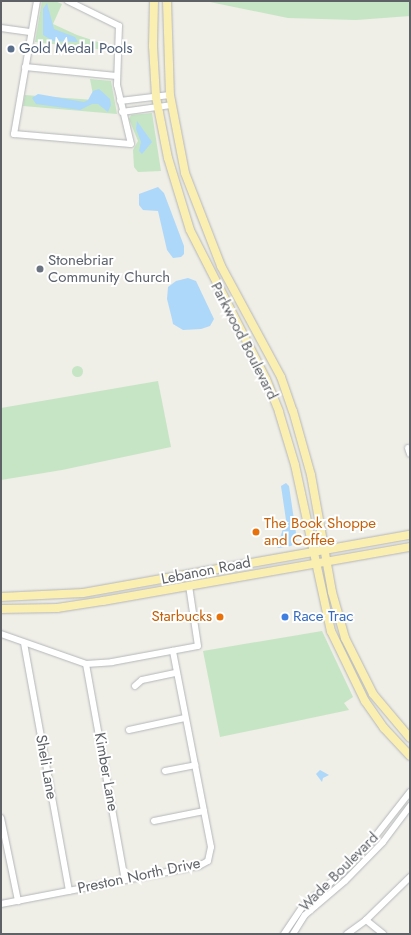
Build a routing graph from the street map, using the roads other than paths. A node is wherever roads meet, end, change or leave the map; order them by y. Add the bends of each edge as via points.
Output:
1 (37, 1) edge
2 (68, 1) edge
3 (153, 2) edge
4 (167, 4) edge
5 (1, 28) edge
6 (30, 32) junction
7 (25, 67) junction
8 (118, 76) junction
9 (170, 95) junction
10 (156, 97) junction
11 (120, 101) junction
12 (171, 105) junction
13 (158, 107) junction
14 (122, 112) junction
15 (185, 173) junction
16 (172, 176) junction
17 (214, 251) junction
18 (202, 256) junction
19 (250, 318) junction
20 (238, 325) junction
21 (410, 535) edge
22 (410, 547) edge
23 (325, 549) junction
24 (313, 551) junction
25 (327, 561) junction
26 (316, 564) junction
27 (188, 575) junction
28 (189, 586) junction
29 (1, 597) edge
30 (1, 609) edge
31 (1, 634) edge
32 (24, 644) junction
33 (173, 651) junction
34 (86, 664) junction
35 (176, 673) junction
36 (134, 686) dead end
37 (373, 692) junction
38 (363, 698) junction
39 (184, 718) junction
40 (129, 730) dead end
41 (410, 738) edge
42 (410, 756) edge
43 (195, 765) junction
44 (165, 771) dead end
45 (410, 792) edge
46 (410, 806) edge
47 (204, 811) junction
48 (1, 818) edge
49 (154, 821) dead end
50 (380, 830) junction
51 (376, 836) junction
52 (387, 836) junction
53 (382, 842) junction
54 (410, 877) edge
55 (125, 880) junction
56 (69, 891) junction
57 (18, 901) junction
58 (308, 902) junction
59 (1, 904) edge
60 (314, 908) junction
61 (366, 920) junction
62 (284, 934) edge
63 (293, 934) edge
64 (347, 934) edge
65 (383, 934) edge

1 - 6 street
2 - 8 street via 120,26
3 - 4 street
3 - 10 main road, Parkwood Boulevard
4 - 9 main road, Parkwood Boulevard
5 - 6 street
6 - 7 street
7 - 8 street
7 - 14 street via 14,134 131,144
8 - 11 street
9 - 10 street
9 - 12 main road, Parkwood Boulevard
10 - 11 street
10 - 13 main road, Parkwood Boulevard
11 - 14 street
12 - 13 street
12 - 15 main road, Parkwood Boulevard
13 - 14 street
13 - 16 main road, Parkwood Boulevard
15 - 16 main road
15 - 17 main road, Parkwood Boulevard
16 - 18 main road, Parkwood Boulevard via 190,230
17 - 18 main road
17 - 19 main road, Parkwood Boulevard
18 - 20 main road, Parkwood Boulevard
19 - 20 main road
19 - 23 main road, Parkwood Boulevard via 281,377 300,430
20 - 24 main road, Parkwood Boulevard via 266,379 285,431
21 - 23 main road, Lebanon Road
22 - 25 main road, Lebanon Road
23 - 24 main road, Lebanon Road
23 - 25 main road, Parkwood Boulevard
24 - 26 main road, Parkwood Boulevard
24 - 27 main road, Lebanon Road
25 - 26 main road, Lebanon Road
25 - 37 main road, Parkwood Boulevard via 340,626
26 - 28 main road, Lebanon Road
26 - 38 main road, Parkwood Boulevard via 331,631
27 - 28 main road
27 - 29 main road, Lebanon Road via 66,595
28 - 30 main road, Lebanon Road via 57,608
28 - 33 street via 198,646
31 - 32 street
32 - 34 street
32 - 56 street, Sheli Lane
33 - 34 street
33 - 35 street, Preston North Drive
34 - 55 street, Kimber Lane
35 - 36 street via 142,680
35 - 39 street, Preston North Drive
37 - 38 main road
37 - 41 main road, Parkwood Boulevard
38 - 42 main road, Parkwood Boulevard via 384,728
39 - 40 street
39 - 43 street, Preston North Drive
43 - 44 street
43 - 47 street, Preston North Drive
45 - 50 street, Wade Boulevard
46 - 52 street, Wade Boulevard
47 - 49 street
47 - 55 street, Preston North Drive via 211,847 205,865
48 - 57 street
50 - 51 street, Wade Boulevard
50 - 52 street
51 - 53 street
51 - 58 street, Wade Boulevard via 343,872
52 - 53 street, Wade Boulevard
53 - 60 street, Wade Boulevard via 344,882
54 - 61 street
55 - 56 street, Preston North Drive
56 - 57 street, Preston North Drive
57 - 59 street, Preston North Drive
58 - 60 street
58 - 62 street, Wade Boulevard via 295,915
60 - 63 street, Wade Boulevard
61 - 64 street
61 - 65 street

